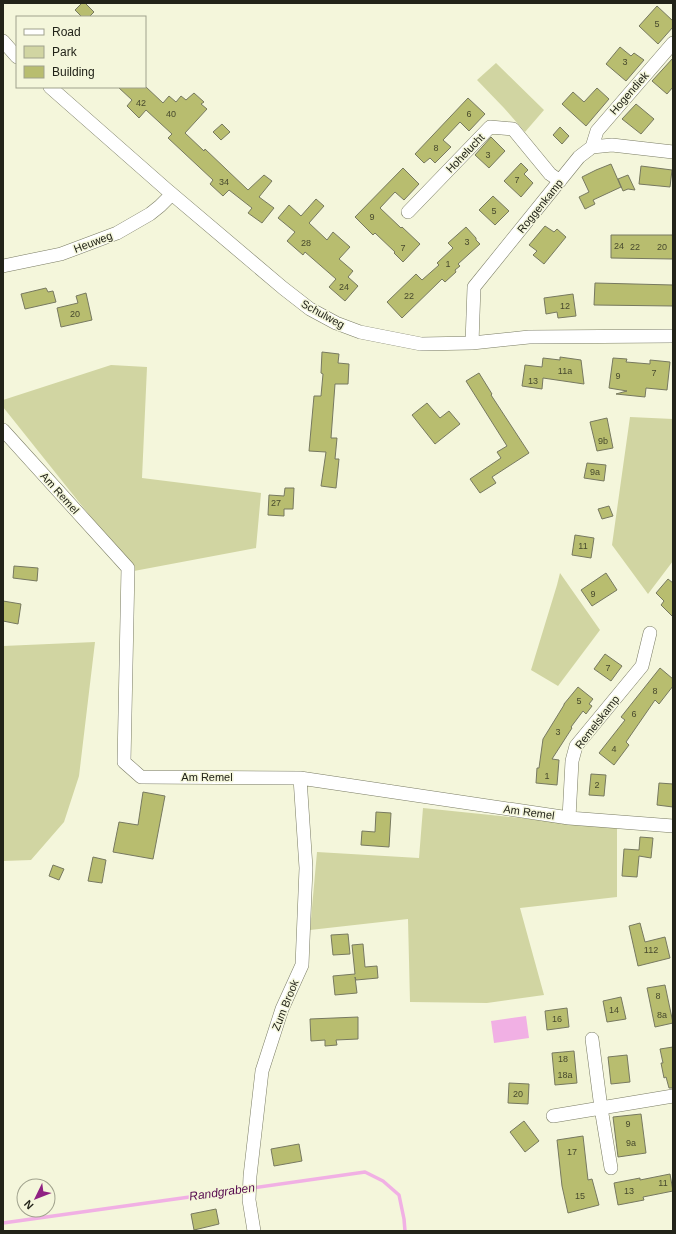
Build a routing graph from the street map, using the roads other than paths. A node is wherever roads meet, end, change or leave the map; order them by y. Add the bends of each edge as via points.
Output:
1 (3, 41) edge
2 (673, 43) edge
3 (16, 56) edge
4 (51, 88) edge
5 (592, 147) junction
6 (673, 152) edge
7 (560, 182) junction
8 (172, 194) junction
9 (408, 212) dead end
10 (3, 266) edge
11 (673, 336) edge
12 (472, 343) junction
13 (3, 430) edge
14 (650, 633) dead end
15 (300, 778) junction
16 (569, 818) junction
17 (673, 826) edge
18 (592, 1039) dead end
19 (673, 1096) edge
20 (601, 1108) junction
21 (553, 1116) dead end
22 (611, 1168) dead end
23 (254, 1231) edge

1 - 3 street
2 - 5 street, Hogendiek via 597,131
4 - 8 street, Schulweg
5 - 6 street via 612,145
5 - 7 street, Roggenkamp via 579,157
7 - 9 street, Hohelucht via 550,174 513,129 490,127
7 - 12 street, Roggenkamp via 474,287
8 - 10 street, Heuweg via 150,214 117,233 61,254
8 - 12 street, Schulweg via 310,309 336,323 360,332 421,344
11 - 12 street, Schulweg via 529,337
13 - 15 street, Am Remel via 128,568 124,762 141,777
14 - 16 street, Remelskamp via 642,666 576,746 572,761
15 - 16 street, Am Remel
15 - 23 street, Zum Brook via 306,868 302,965 282,1009 262,1071 250,1176 249,1200
16 - 17 street, Am Remel
18 - 20 street
19 - 20 street
20 - 21 street
20 - 22 street

